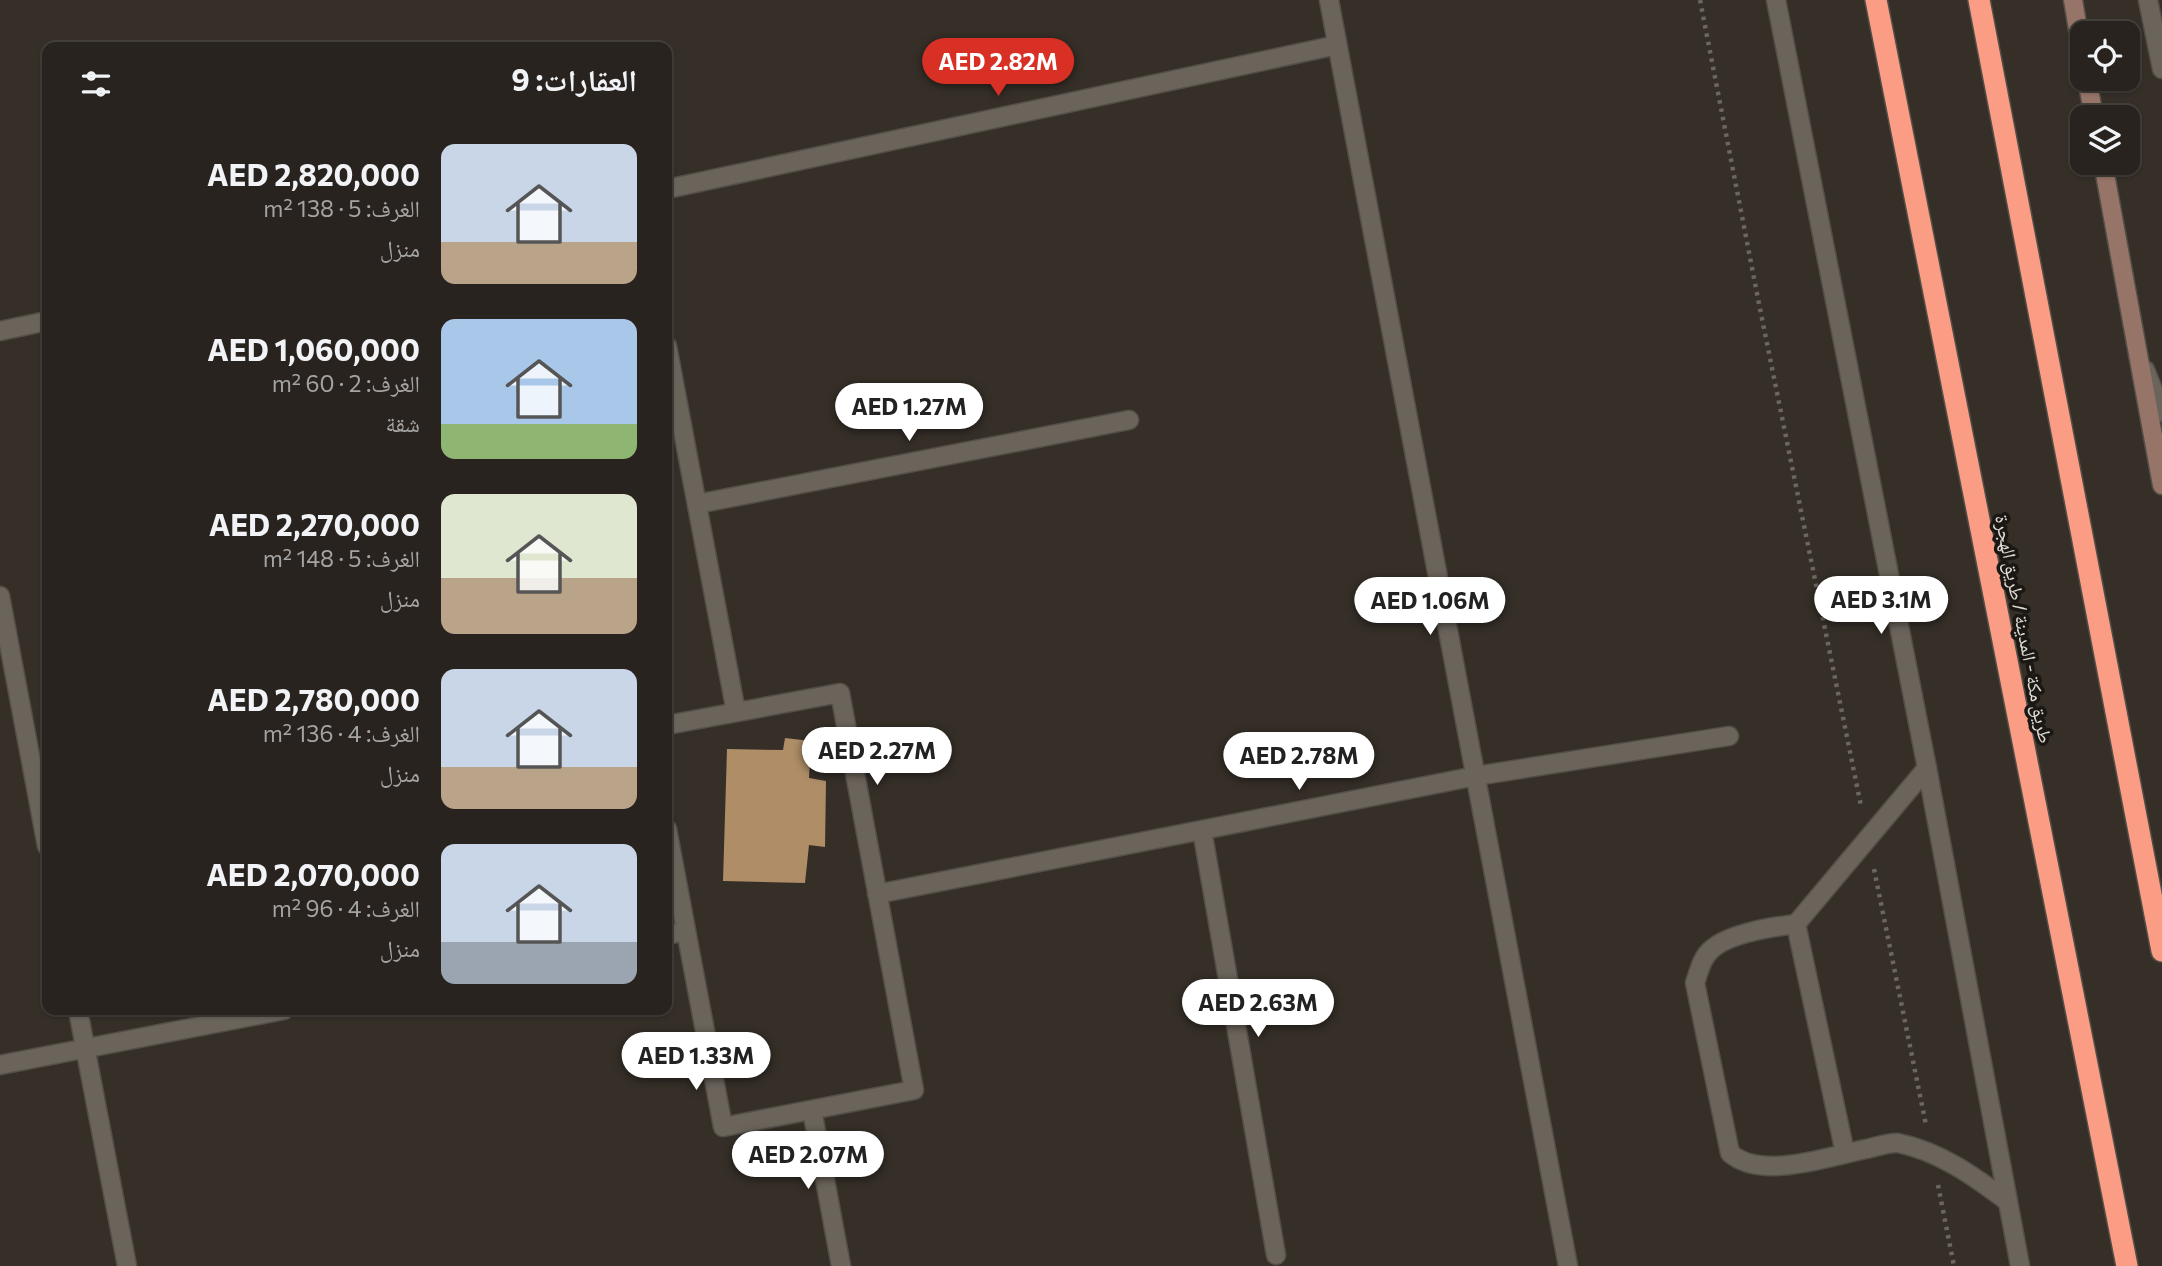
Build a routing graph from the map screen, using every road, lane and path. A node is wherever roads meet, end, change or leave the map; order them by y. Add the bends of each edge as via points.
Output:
1 (1329, 0) edge
2 (1700, 0) edge
3 (1776, 0) edge
4 (1876, 0) edge
5 (1979, 0) edge
6 (2073, 0) edge
7 (2148, 0) edge
8 (2077, 21) edge
9 (1337, 45) junction
10 (2162, 69) edge
11 (2105, 175) edge
12 (672, 188) edge
13 (42, 322) edge
14 (0, 331) edge
15 (2137, 349) junction
16 (672, 372) edge
17 (2162, 412) edge
18 (1129, 420) dead end
19 (2162, 485) edge
20 (697, 504) junction
21 (0, 596) edge
22 (736, 712) junction
23 (672, 724) edge
24 (1729, 736) dead end
25 (1927, 768) junction
26 (1476, 776) junction
27 (42, 819) edge
28 (1202, 830) junction
29 (1868, 838) junction
30 (672, 856) edge
31 (877, 894) junction
32 (1796, 924) junction
33 (686, 931) junction
34 (672, 934) edge
35 (2162, 951) edge
36 (79, 1015) edge
37 (258, 1015) edge
38 (85, 1049) junction
39 (0, 1065) edge
40 (811, 1110) junction
41 (1845, 1153) junction
42 (1931, 1153) junction
43 (2007, 1201) junction
44 (1276, 1255) dead end
45 (127, 1266) edge
46 (841, 1266) edge
47 (1568, 1266) edge
48 (1954, 1266) edge
49 (2020, 1266) edge
50 (2127, 1266) edge

1 - 9 street
2 - 29 path
3 - 25 street
4 - 50 highway, طريق مكة - المدينة / طريق الهجرة
5 - 35 highway
6 - 8 main road
7 - 10 street
9 - 12 street
9 - 26 street
11 - 15 main road
13 - 14 street
15 - 17 street
15 - 19 main road
16 - 20 street
18 - 20 street
20 - 22 street
21 - 27 street
22 - 23 street
22 - 31 street via 840,692
24 - 26 street
25 - 29 street
25 - 43 street
26 - 28 street
26 - 47 street
28 - 31 street
28 - 44 street
29 - 32 street
29 - 42 path
30 - 33 street
31 - 40 street via 914,1090
32 - 41 street
32 - 41 street via 1725,941 1710,950 1700,965 1695,983 1730,1153 1737,1160 1757,1165 1788,1166
33 - 34 street
33 - 40 street via 723,1127
36 - 38 street
37 - 38 street
38 - 39 street
38 - 45 street
40 - 46 street
41 - 42 street via 1896,1142
42 - 43 street via 1973,1175
42 - 48 path
43 - 49 street

